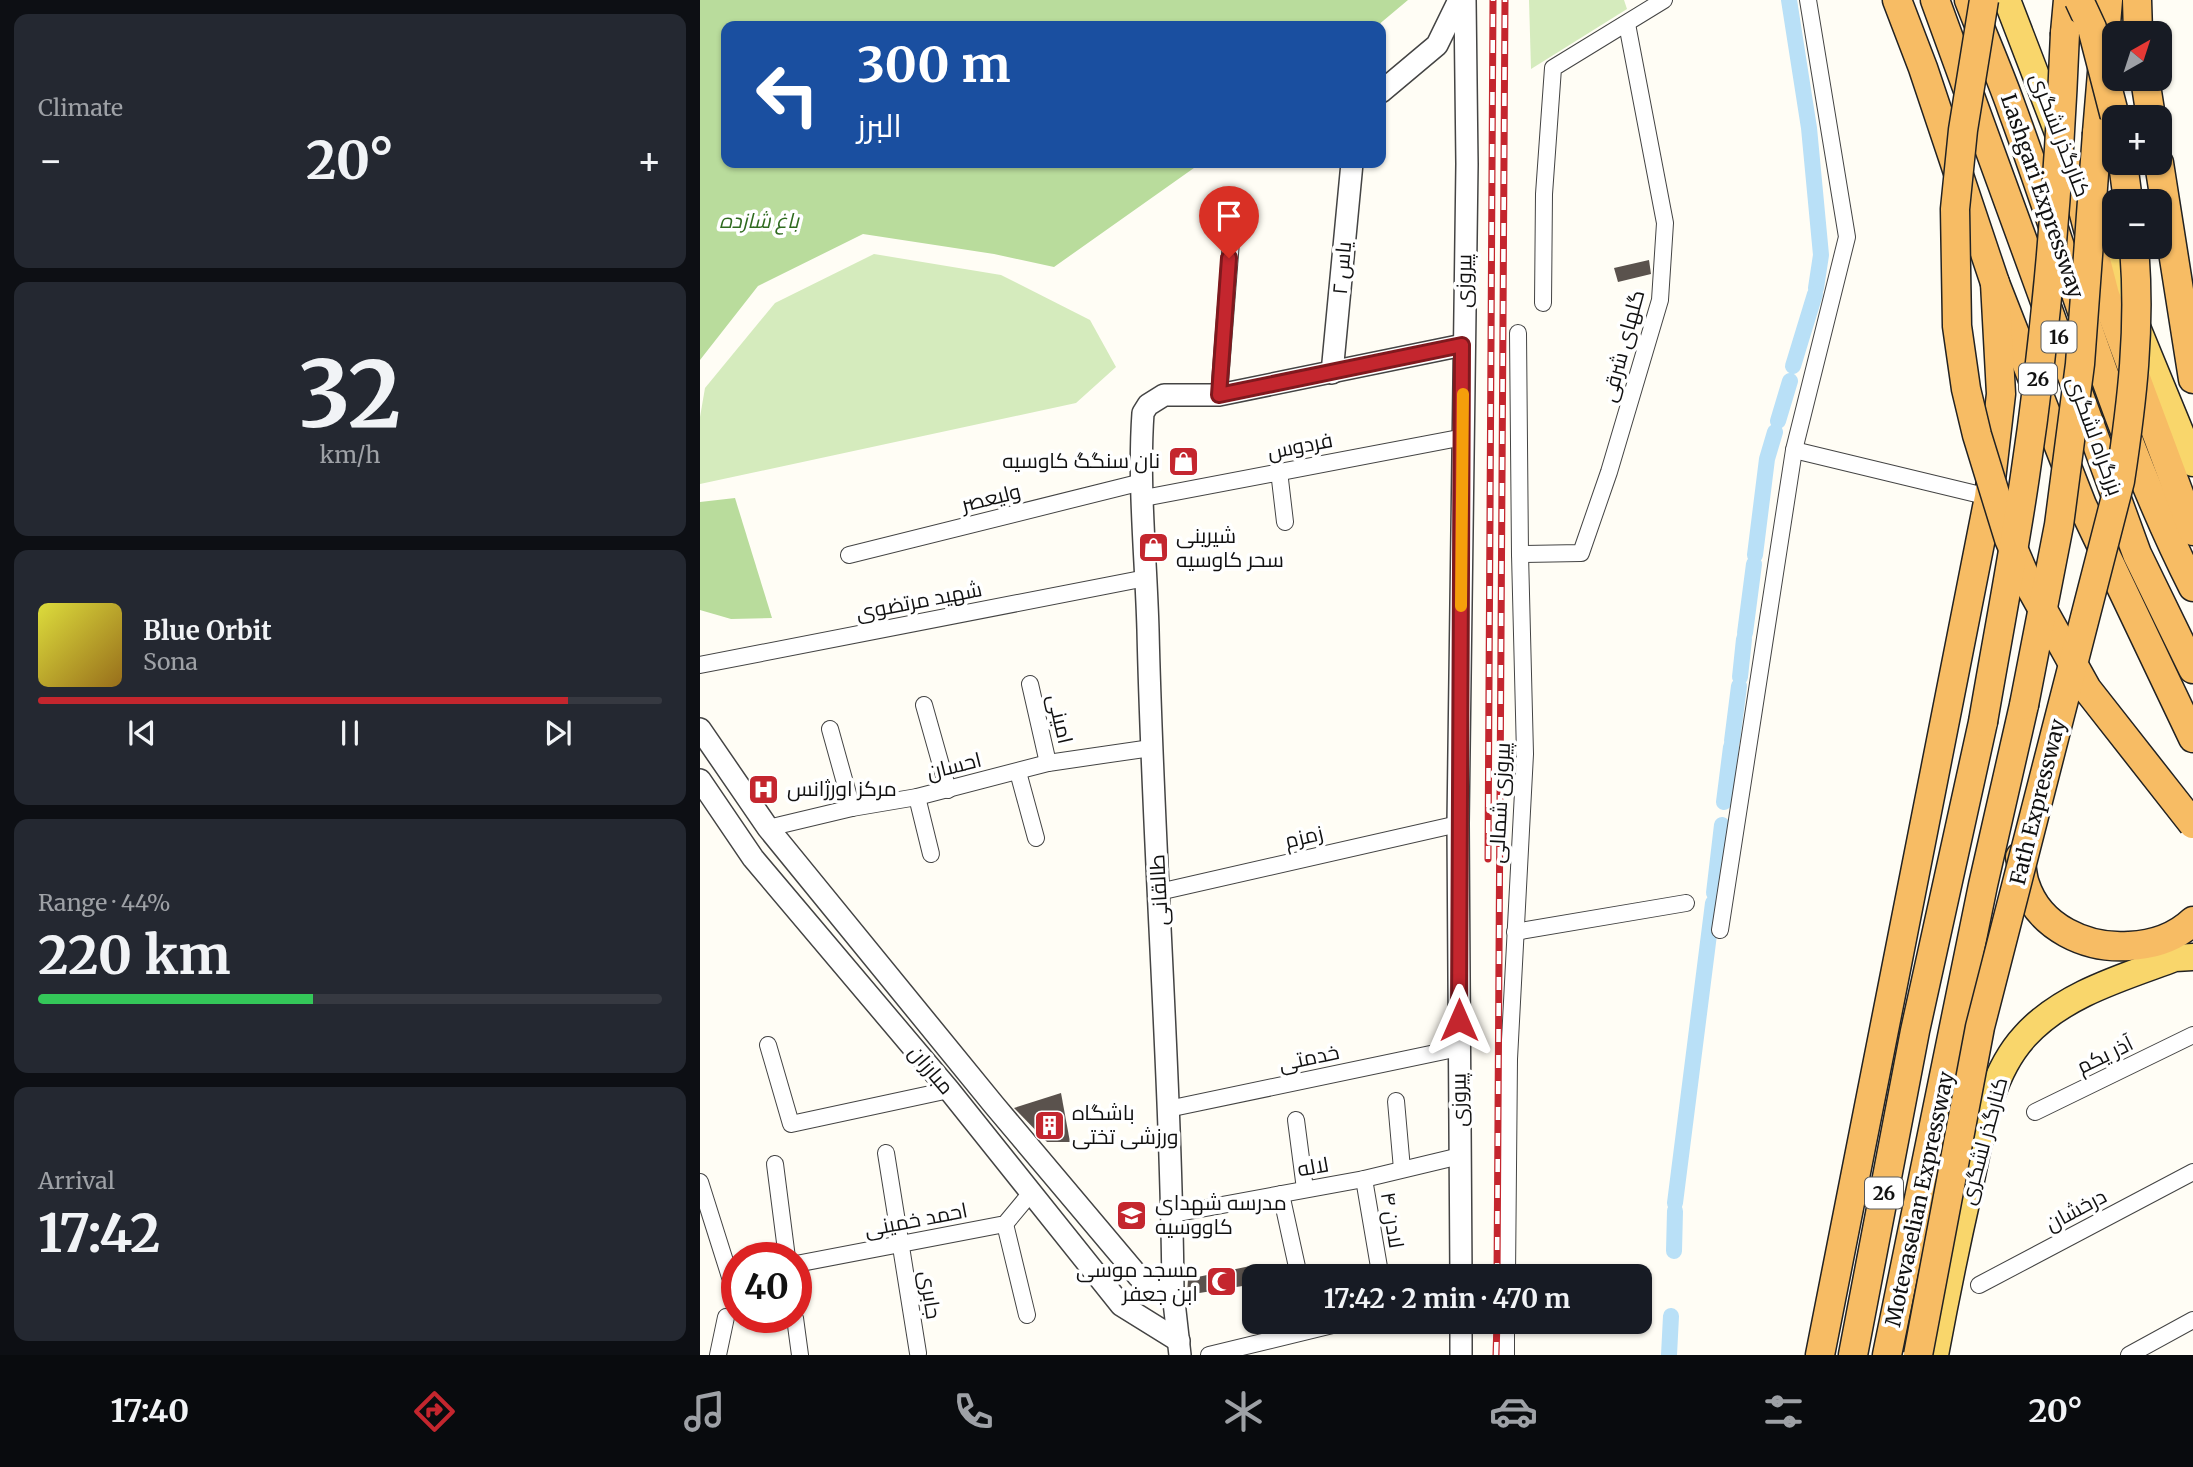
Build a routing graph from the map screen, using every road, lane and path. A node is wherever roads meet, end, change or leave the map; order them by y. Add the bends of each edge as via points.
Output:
1 (1459, 0) edge
2 (1465, 0) edge
3 (1664, 0) edge
4 (1808, 0) edge
5 (1897, 0) edge
6 (1936, 0) edge
7 (1969, 0) edge
8 (1984, 0) edge
9 (2007, 0) edge
10 (2068, 0) edge
11 (2079, 0) edge
12 (2108, 0) edge
13 (2137, 0) edge
14 (2138, 21) edge
15 (1627, 24) junction
16 (1386, 88) edge
17 (2103, 105) edge
18 (2106, 105) edge
19 (2102, 163) edge
20 (1352, 168) edge
21 (2073, 171) junction
22 (2160, 175) edge
23 (1234, 203) dead end
24 (2135, 259) edge
25 (1994, 283) junction
26 (1543, 303) dead end
27 (1518, 333) dead end
28 (1462, 345) junction
29 (1332, 373) junction
30 (2193, 379) edge
31 (1219, 395) junction
32 (1464, 437) junction
33 (1794, 450) junction
34 (2193, 463) edge
35 (1279, 471) junction
36 (1143, 490) junction
37 (1989, 497) junction
38 (1285, 523) dead end
39 (2193, 531) edge
40 (1520, 554) junction
41 (849, 555) dead end
42 (1146, 579) junction
43 (2193, 587) edge
44 (700, 665) edge
45 (2193, 669) edge
46 (1030, 684) dead end
47 (924, 705) dead end
48 (2024, 705) junction
49 (700, 729) edge
50 (830, 729) dead end
51 (2191, 736) edge
52 (1150, 748) junction
53 (1048, 763) junction
54 (1018, 772) junction
55 (948, 790) junction
56 (703, 793) edge
57 (917, 797) junction
58 (852, 808) junction
59 (1458, 824) junction
60 (2193, 824) edge
61 (768, 828) junction
62 (1036, 838) dead end
63 (743, 844) junction
64 (931, 854) dead end
65 (1159, 892) junction
66 (1686, 903) dead end
67 (2193, 921) edge
68 (1720, 930) dead end
69 (1515, 932) junction
70 (2193, 957) edge
71 (2193, 1035) edge
72 (768, 1045) dead end
73 (1459, 1048) junction
74 (949, 1090) junction
75 (1396, 1101) dead end
76 (1168, 1109) junction
77 (2035, 1112) dead end
78 (1296, 1120) dead end
79 (886, 1153) dead end
80 (1460, 1156) junction
81 (775, 1164) dead end
82 (1402, 1169) junction
83 (2193, 1172) edge
84 (1364, 1179) junction
85 (700, 1182) edge
86 (1305, 1189) junction
87 (1030, 1194) junction
88 (1281, 1194) junction
89 (1173, 1214) junction
90 (1005, 1224) junction
91 (785, 1242) edge
92 (900, 1243) junction
93 (721, 1248) edge
94 (812, 1262) edge
95 (1296, 1264) edge
96 (1378, 1264) edge
97 (1461, 1264) edge
98 (1507, 1264) edge
99 (1139, 1277) junction
100 (1979, 1286) dead end
101 (1173, 1293) junction
102 (1121, 1305) junction
103 (1027, 1315) dead end
104 (2193, 1320) edge
105 (723, 1333) edge
106 (797, 1333) edge
107 (1295, 1334) edge
108 (1461, 1334) edge
109 (1506, 1334) edge
110 (1179, 1348) edge
111 (918, 1353) dead end
112 (718, 1355) edge
113 (800, 1355) edge
114 (1209, 1355) edge
115 (1461, 1355) edge
116 (1506, 1355) edge
117 (1820, 1355) edge
118 (1853, 1355) edge
119 (1887, 1355) edge
120 (1918, 1355) edge
121 (1935, 1355) edge
122 (2129, 1355) edge

1 - 16 street via 1437,46
2 - 28 street, پیروزی
3 - 15 street
4 - 33 street via 1847,237
5 - 25 highway
6 - 45 highway, بزرگراه لشگری / 16 via 2137,554
7 - 43 highway, Lashgari Expressway / 16 via 2012,108 2104,374 2171,544
8 - 60 highway, bridge via 1955,209 1957,326 1977,435 2009,539 2028,583 2087,689
9 - 21 main road, کنارگذر لشگری
10 - 118 highway, 26, bridge via 2043,340 2025,477 1983,722 1915,1031
11 - 17 highway, bridge via 2092,28
12 - 18 highway, 26
13 - 14 highway
15 - 26 street via 1556,65 1552,73
15 - 40 street, گلهای شرقی via 1665,223 1660,300 1581,550 1577,555
19 - 48 highway, 26, bridge via 2059,525
20 - 29 street, یاس ۲
21 - 34 main road, کنارگذر لشگری
21 - 39 highway via 2105,295
22 - 30 highway
23 - 31 street
24 - 120 highway, Fath Expressway, bridge via 2134,392 2120,481 1980,1027
25 - 37 highway via 2001,394
25 - 51 highway via 2082,505
27 - 40 street, پیروزی شمالی
28 - 29 street
28 - 32 street, پیروزی
29 - 31 street
31 - 36 street, طالقانی via 1164,395 1148,405 1142,425
32 - 35 street, فردوس
32 - 59 street, پیروزی
33 - 37 street
33 - 68 street
35 - 36 street, فردوس
35 - 38 street
36 - 41 street, ولیعصر
36 - 42 street, طالقانی
37 - 117 highway
40 - 69 street, پیروزی شمالی via 1525,754
42 - 44 street, شهید مرتضوی
42 - 52 street, طالقانی
46 - 53 street, امینی
47 - 55 street
48 - 67 highway via 2015,832 2025,885 2036,905 2073,937 2101,947 2151,945
48 - 119 highway, 26
49 - 61 street, مبارزان
50 - 58 street
52 - 53 street, احسان
52 - 65 street, طالقانی
53 - 54 street, احسان
54 - 55 street, احسان
54 - 62 street
55 - 57 street, احسان
56 - 63 street, مبارزان
57 - 58 street, احسان
57 - 64 street
58 - 61 street, احسان
59 - 65 street, زمزم
59 - 73 street, پیروزی
61 - 63 street
61 - 99 street, مبارزان
63 - 74 street, مبارزان
65 - 76 street, طالقانی
66 - 69 street
69 - 98 street, پیروزی شمالی
70 - 121 main road, کنارگذر لشگری via 2175,958 2073,999 2026,1035 2010,1057 1993,1091 1979,1145
71 - 77 street, آذر یکم
72 - 74 street via 791,1124
73 - 76 street, خدمتی
73 - 80 street, پیروزی
74 - 87 street, مبارزان
75 - 82 street
76 - 89 street, طالقانی
78 - 86 street
79 - 92 street, جابری
80 - 82 street, لاله
80 - 97 street, پیروزی
81 - 91 street
82 - 84 street, لاله
83 - 100 street, درخشان
84 - 86 street, لاله
84 - 96 street, لادن ۴
85 - 93 street
86 - 88 street, لاله
87 - 90 street
87 - 102 street, مبارزان
88 - 89 street, لاله
88 - 95 street
89 - 101 street, طالقانی
90 - 92 street, احمد خمینی
90 - 103 street
92 - 94 street, احمد خمینی
92 - 111 street, جابری
99 - 101 street, مبارزان
99 - 102 street
101 - 110 street, طالقانی
102 - 110 street, مبارزان
104 - 122 street
105 - 112 street
106 - 113 street
107 - 114 street
108 - 115 street
109 - 116 street

